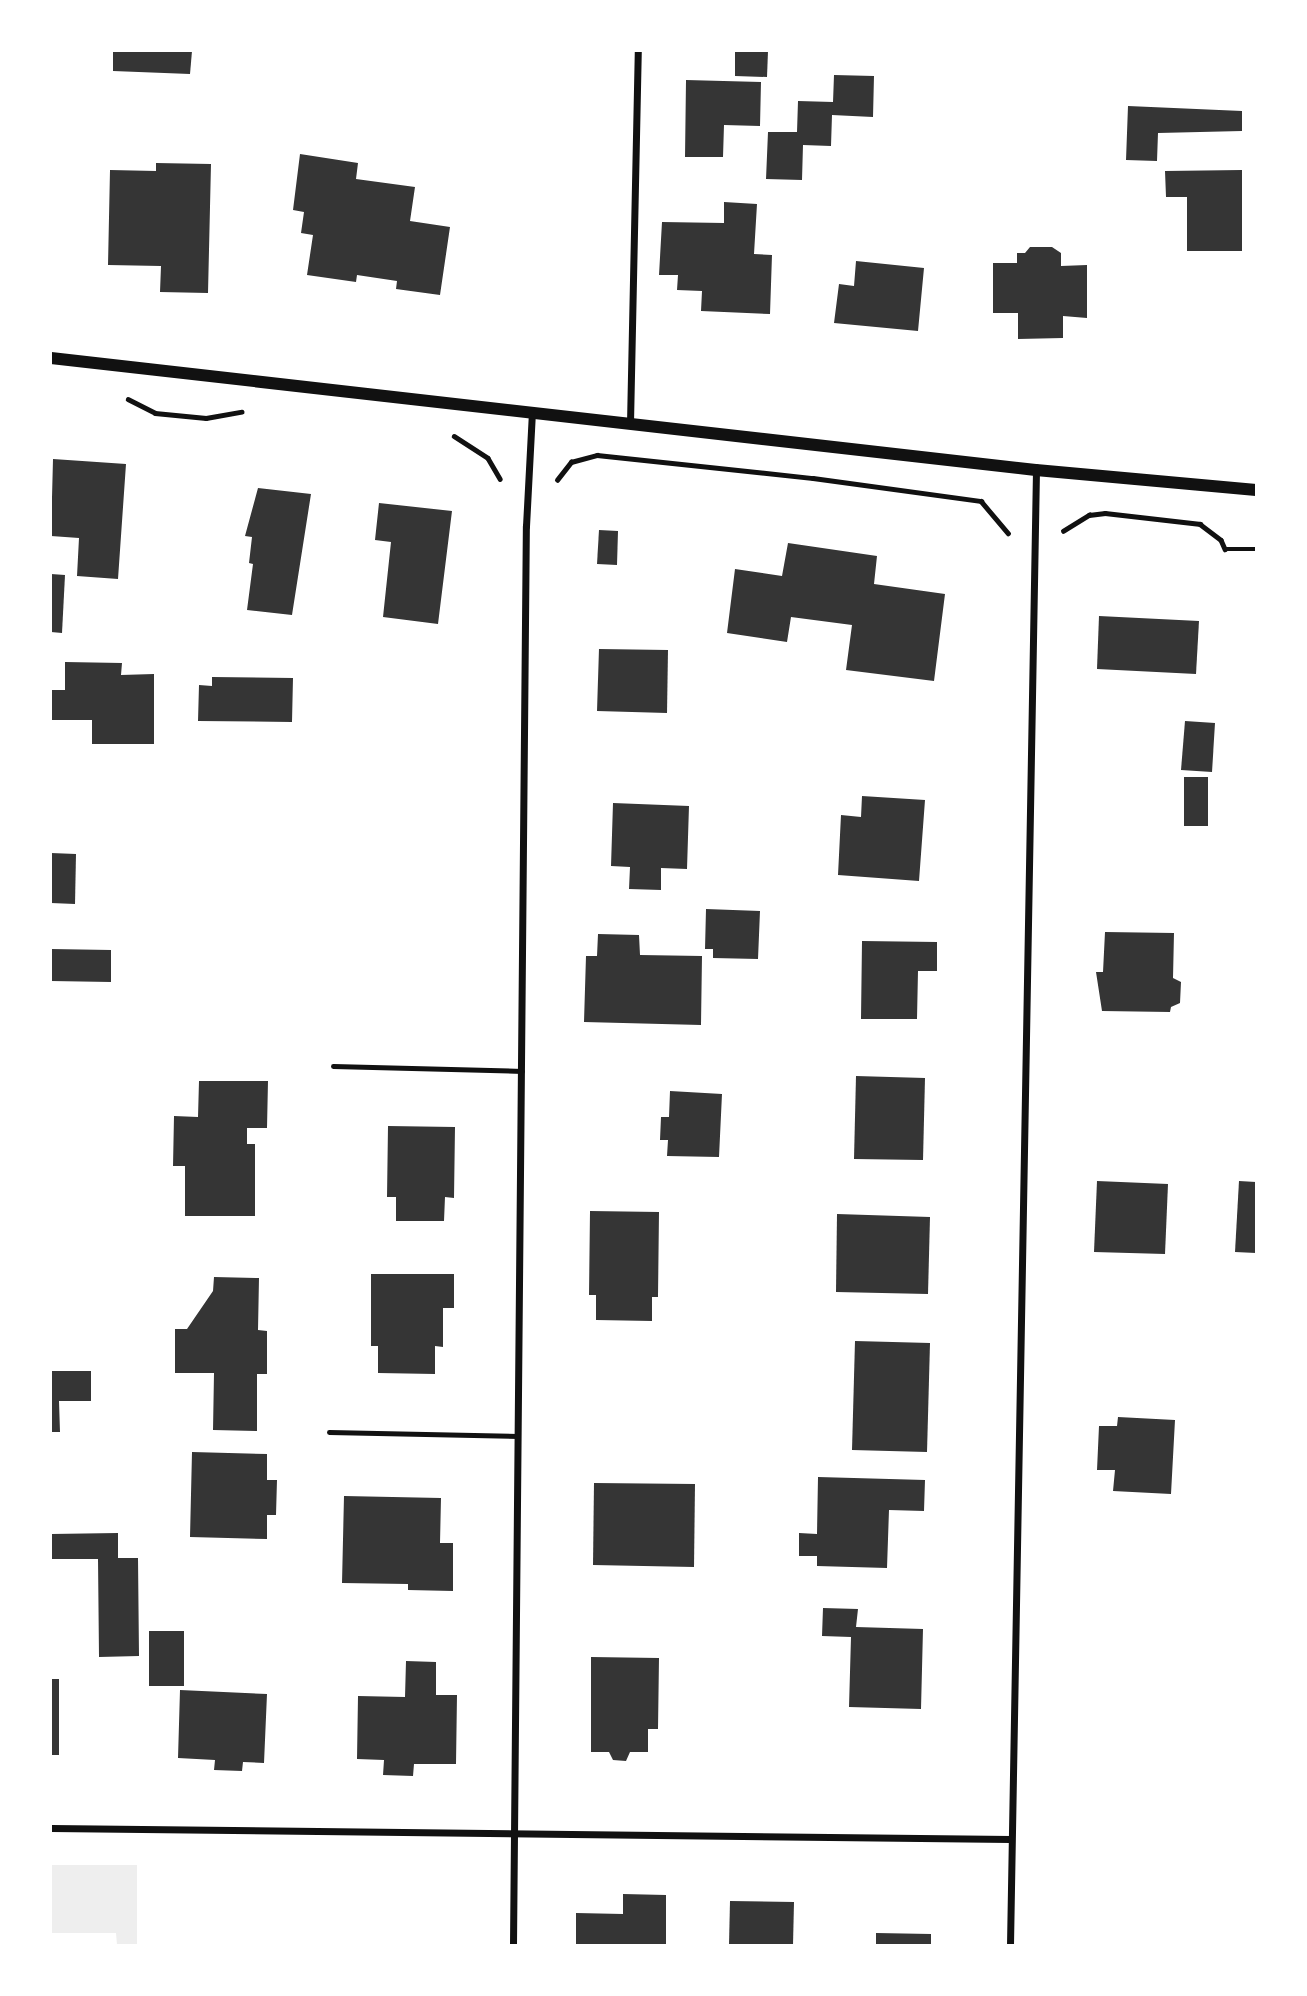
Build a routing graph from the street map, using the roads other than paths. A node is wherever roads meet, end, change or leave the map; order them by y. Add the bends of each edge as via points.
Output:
1 (638, 51) edge
2 (51, 358) edge
3 (532, 412) junction
4 (630, 423) junction
5 (1036, 470) junction
6 (1256, 490) edge
7 (333, 1066) dead end
8 (522, 1071) junction
9 (330, 1432) dead end
10 (518, 1436) junction
11 (51, 1828) edge
12 (514, 1835) junction
13 (1010, 1839) junction
14 (513, 1945) edge
15 (1010, 1945) edge

1 - 4 street
2 - 3 street
3 - 4 street
3 - 8 street via 526,526
4 - 5 street
5 - 6 street
5 - 13 street
7 - 8 lane
8 - 10 street
9 - 10 lane
10 - 12 street
11 - 12 street
12 - 13 street
12 - 14 street
13 - 15 street

